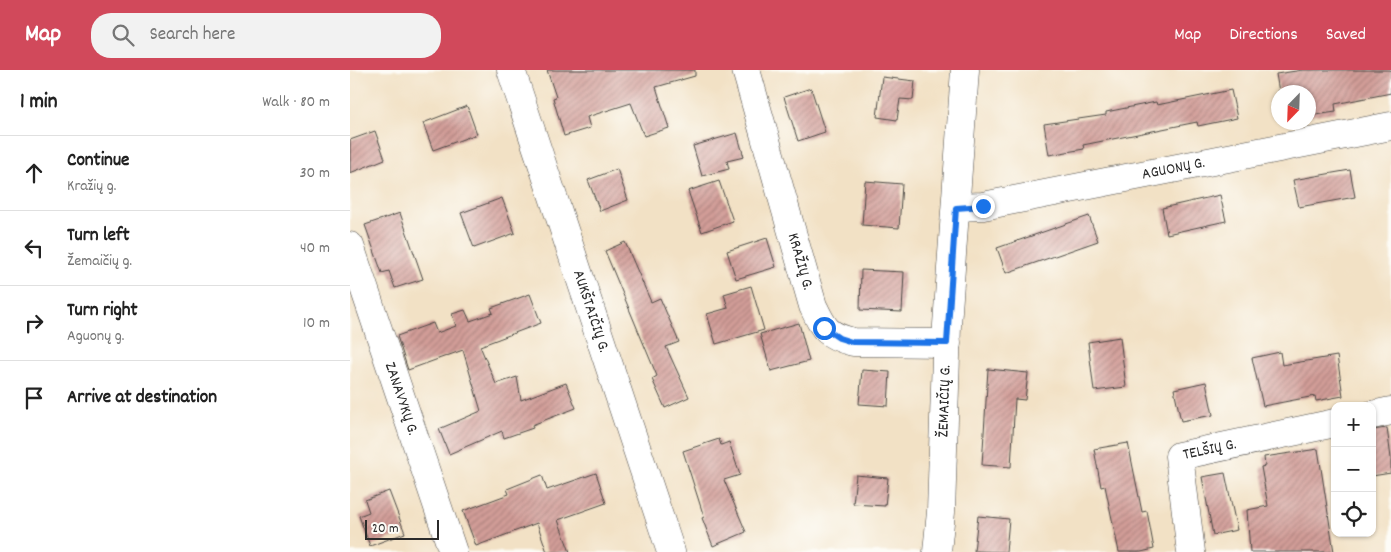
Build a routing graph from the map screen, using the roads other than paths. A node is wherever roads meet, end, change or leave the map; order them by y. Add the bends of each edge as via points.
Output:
1 (511, 70) edge
2 (746, 70) edge
3 (965, 70) edge
4 (1391, 126) edge
5 (956, 208) junction
6 (350, 246) edge
7 (947, 343) junction
8 (1391, 411) edge
9 (1376, 414) edge
10 (1331, 424) edge
11 (453, 552) edge
12 (671, 552) edge
13 (937, 552) edge
14 (1191, 552) edge

1 - 12 street, AUKŠTAIČIŲ G.
2 - 7 street, KRAŽIŲ G. via 813,306 824,328 852,342
3 - 5 street, ŽEMAIČIŲ G.
4 - 5 street, AGUONŲ G. via 983,206
5 - 7 street, ŽEMAIČIŲ G.
6 - 11 street, ZANAVYKŲ G.
7 - 13 street, ŽEMAIČIŲ G.
8 - 9 street
10 - 14 street, TELŠIŲ G. via 1179,456

